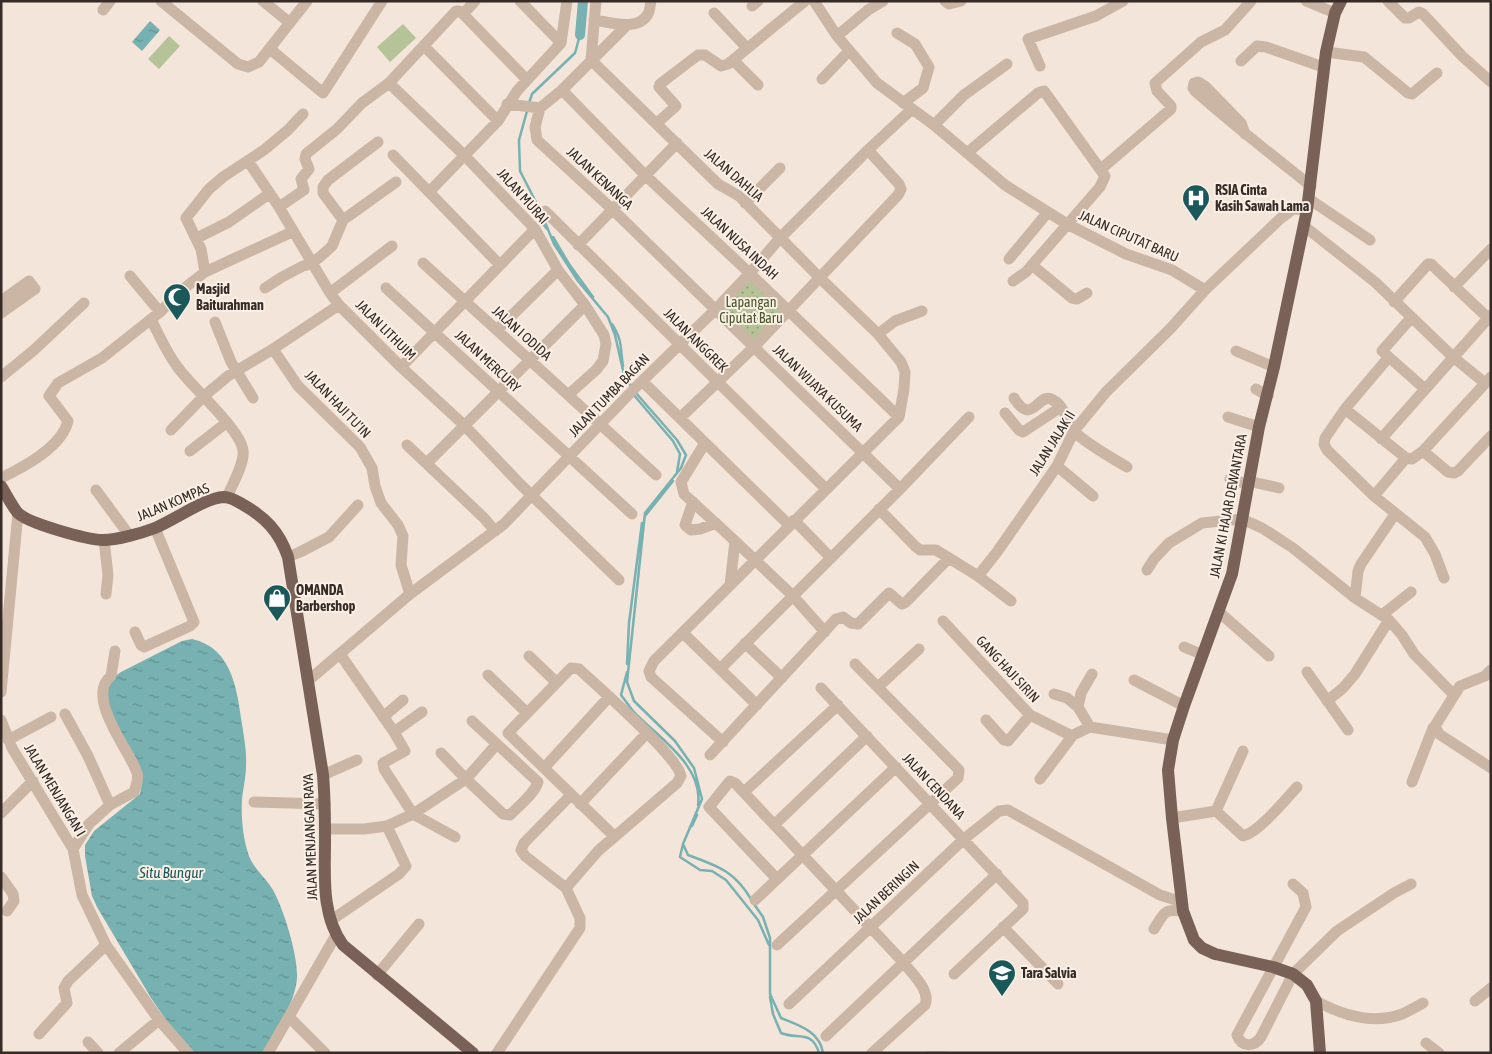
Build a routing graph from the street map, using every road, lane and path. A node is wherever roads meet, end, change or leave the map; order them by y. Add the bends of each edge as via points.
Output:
1 (162, 1) edge
2 (263, 1) edge
3 (307, 1) edge
4 (382, 1) edge
5 (476, 1) edge
6 (567, 1) edge
7 (596, 1) edge
8 (651, 1) edge
9 (805, 1) edge
10 (814, 1) edge
11 (883, 1) edge
12 (944, 1) edge
13 (960, 1) edge
14 (1123, 1) edge
15 (1250, 1) edge
16 (1306, 1) edge
17 (1341, 1) edge
18 (1388, 1) edge
19 (520, 2) edge
20 (865, 6) edge
21 (461, 12) junction
22 (714, 13) dead end
23 (1335, 13) junction
24 (594, 20) junction
25 (290, 22) junction
26 (627, 25) junction
27 (897, 33) dead end
28 (837, 36) junction
29 (561, 43) junction
30 (424, 46) junction
31 (747, 48) junction
32 (270, 49) junction
33 (849, 50) junction
34 (1326, 52) junction
35 (591, 60) junction
36 (733, 60) junction
37 (1241, 61) dead end
38 (1007, 64) dead end
39 (1040, 66) dead end
40 (1323, 67) junction
41 (1437, 73) dead end
42 (822, 79) dead end
43 (527, 80) junction
44 (1491, 82) edge
45 (389, 83) junction
46 (758, 85) dead end
47 (562, 90) junction
48 (512, 104) junction
49 (907, 106) junction
50 (536, 107) junction
51 (303, 114) dead end
52 (498, 121) junction
53 (657, 124) junction
54 (934, 126) junction
55 (1245, 134) junction
56 (378, 142) dead end
57 (677, 143) junction
58 (868, 150) junction
59 (967, 154) junction
60 (464, 155) junction
61 (393, 156) dead end
62 (248, 160) junction
63 (780, 168) dead end
64 (1100, 170) junction
65 (646, 176) junction
66 (396, 182) dead end
67 (429, 192) junction
68 (269, 194) junction
69 (1309, 198) junction
70 (745, 203) junction
71 (279, 208) junction
72 (613, 210) junction
73 (544, 211) dead end
74 (1048, 212) junction
75 (343, 220) junction
76 (1067, 224) junction
77 (1304, 226) junction
78 (535, 229) junction
79 (292, 232) junction
80 (196, 238) junction
81 (780, 238) junction
82 (1370, 240) dead end
83 (578, 245) junction
84 (392, 246) dead end
85 (1491, 249) edge
86 (1009, 259) dead end
87 (423, 263) dead end
88 (312, 264) junction
89 (500, 264) junction
90 (1032, 265) junction
91 (558, 270) junction
92 (205, 272) junction
93 (750, 273) junction
94 (130, 276) dead end
95 (820, 278) junction
96 (1013, 281) dead end
97 (1454, 287) junction
98 (265, 288) dead end
99 (386, 288) dead end
100 (1205, 290) junction
101 (1087, 293) dead end
102 (330, 294) junction
103 (1, 301) edge
104 (464, 301) junction
105 (1394, 302) junction
106 (84, 303) dead end
107 (339, 305) junction
108 (585, 305) junction
109 (716, 310) junction
110 (788, 310) junction
111 (922, 311) dead end
112 (1, 313) edge
113 (156, 316) junction
114 (1489, 316) edge
115 (1411, 318) junction
116 (214, 322) dead end
117 (497, 330) junction
118 (434, 332) junction
119 (878, 334) junction
120 (680, 345) junction
121 (754, 347) junction
122 (273, 349) junction
123 (1236, 351) dead end
124 (1453, 357) junction
125 (1388, 358) junction
126 (530, 360) junction
127 (401, 367) junction
128 (1274, 367) junction
129 (236, 370) junction
130 (1, 377) edge
131 (1489, 379) edge
132 (718, 383) junction
133 (639, 384) junction
134 (1424, 389) junction
135 (498, 391) junction
136 (568, 395) junction
137 (204, 396) junction
138 (253, 398) dead end
139 (1014, 398) dead end
140 (1061, 407) junction
141 (1345, 409) junction
142 (1004, 413) dead end
143 (898, 417) junction
144 (969, 417) dead end
145 (1228, 417) dead end
146 (680, 418) junction
147 (226, 423) junction
148 (464, 425) junction
149 (600, 425) junction
150 (1259, 428) junction
151 (171, 430) dead end
152 (1074, 431) junction
153 (1491, 436) edge
154 (1381, 439) junction
155 (705, 443) junction
156 (407, 445) dead end
157 (190, 451) dead end
158 (1423, 451) junction
159 (863, 452) junction
160 (570, 457) junction
161 (1406, 458) junction
162 (426, 463) junction
163 (1057, 466) junction
164 (1127, 467) dead end
165 (656, 475) dead end
166 (1, 478) edge
167 (1230, 479) dead end
168 (1247, 482) junction
169 (1, 486) edge
170 (900, 488) junction
171 (1279, 488) dead end
172 (826, 489) junction
173 (96, 490) dead end
174 (532, 496) junction
175 (1094, 496) dead end
176 (1374, 496) junction
177 (227, 497) junction
178 (693, 502) junction
179 (358, 505) dead end
180 (879, 509) junction
181 (18, 513) junction
182 (632, 514) dead end
183 (1395, 514) junction
184 (1242, 519) junction
185 (716, 523) junction
186 (791, 523) junction
187 (155, 528) junction
188 (495, 531) junction
189 (129, 535) junction
190 (104, 540) junction
191 (735, 540) junction
192 (288, 556) junction
193 (830, 557) junction
194 (950, 558) junction
195 (755, 559) junction
196 (1146, 570) dead end
197 (978, 576) junction
198 (1444, 578) dead end
199 (619, 580) dead end
200 (730, 585) junction
201 (1411, 592) dead end
202 (106, 594) dead end
203 (410, 594) junction
204 (792, 595) junction
205 (1355, 598) junction
206 (1011, 601) dead end
207 (1219, 612) junction
208 (1385, 618) junction
209 (943, 620) dead end
210 (135, 632) dead end
211 (825, 632) junction
212 (683, 634) junction
213 (746, 643) junction
214 (1184, 647) dead end
215 (919, 649) dead end
216 (115, 651) dead end
217 (340, 654) junction
218 (1201, 654) junction
219 (529, 656) dead end
220 (1268, 656) dead end
221 (855, 664) dead end
222 (720, 669) junction
223 (1491, 670) edge
224 (1307, 672) dead end
225 (1092, 674) dead end
226 (488, 675) dead end
227 (782, 678) junction
228 (309, 680) junction
229 (1134, 680) dead end
230 (556, 682) junction
231 (878, 687) junction
232 (822, 688) dead end
233 (1, 692) edge
234 (1054, 694) dead end
235 (1454, 695) junction
236 (609, 697) junction
237 (403, 700) dead end
238 (1327, 701) junction
239 (757, 704) junction
240 (838, 705) junction
241 (1184, 706) junction
242 (1078, 707) junction
243 (422, 712) dead end
244 (527, 713) junction
245 (65, 714) dead end
246 (1030, 715) junction
247 (51, 717) dead end
248 (383, 717) junction
249 (1, 720) edge
250 (986, 720) dead end
251 (472, 721) dead end
252 (1435, 726) junction
253 (1090, 727) junction
254 (1348, 730) dead end
255 (394, 732) junction
256 (647, 733) junction
257 (1073, 735) junction
258 (867, 736) junction
259 (1173, 740) junction
260 (722, 742) junction
261 (10, 744) junction
262 (496, 745) junction
263 (1243, 750) dead end
264 (1, 753) edge
265 (441, 753) dead end
266 (710, 755) dead end
267 (357, 760) dead end
268 (896, 766) junction
269 (544, 768) junction
270 (1491, 768) edge
271 (323, 776) junction
272 (466, 779) junction
273 (1040, 779) dead end
274 (33, 781) junction
275 (1412, 782) dead end
276 (1297, 787) dead end
277 (744, 792) junction
278 (571, 795) junction
279 (254, 802) dead end
280 (929, 802) junction
281 (325, 804) junction
282 (580, 804) junction
283 (110, 805) junction
284 (1216, 811) junction
285 (1, 812) edge
286 (413, 814) junction
287 (1172, 818) junction
288 (774, 825) junction
289 (386, 826) junction
290 (325, 829) junction
291 (614, 836) junction
292 (455, 837) dead end
293 (964, 839) junction
294 (73, 849) junction
295 (802, 855) junction
296 (997, 874) junction
297 (1, 877) edge
298 (777, 879) junction
299 (1293, 884) dead end
300 (1411, 884) dead end
301 (566, 888) junction
302 (835, 890) junction
303 (755, 900) dead end
304 (1183, 906) junction
305 (7, 911) dead end
306 (330, 921) junction
307 (419, 924) dead end
308 (870, 927) junction
309 (1003, 927) junction
310 (1154, 929) dead end
311 (336, 935) junction
312 (106, 944) junction
313 (777, 945) dead end
314 (904, 963) junction
315 (1273, 967) junction
316 (954, 974) dead end
317 (1293, 974) junction
318 (377, 975) junction
319 (1058, 984) dead end
320 (1491, 988) edge
321 (1316, 1001) junction
322 (1475, 1001) dead end
323 (1423, 1003) dead end
324 (788, 1004) dead end
325 (289, 1017) junction
326 (159, 1020) junction
327 (40, 1034) dead end
328 (826, 1036) dead end
329 (88, 1042) dead end
330 (1426, 1043) dead end
331 (125, 1051) edge
332 (468, 1051) edge
333 (98, 1053) edge
334 (188, 1053) edge
335 (268, 1053) edge
336 (325, 1053) edge
337 (497, 1053) edge
338 (872, 1053) edge
339 (1320, 1053) edge
340 (1439, 1053) edge

1 - 32 street via 240,65 253,66
2 - 25 street
3 - 25 street
4 - 32 street via 323,92
5 - 21 street
6 - 29 street
7 - 24 street
8 - 26 street via 648,13 638,23
9 - 31 street
10 - 28 street, JALAN CIPUTAT BARU
11 - 20 street
12 - 13 street via 949,4
14 - 39 street via 1096,16 1028,39
15 - 64 street via 1225,30 1201,42 1155,84 1171,109
16 - 23 street
17 - 23 main road, JALAN KI HAJAR DEWANTARA
18 - 44 street via 1405,18 1419,12 1422,14
19 - 29 street
20 - 28 street
21 - 30 street
21 - 43 street
22 - 31 street
23 - 34 main road, JALAN KI HAJAR DEWANTARA
24 - 26 street
24 - 35 street
25 - 32 street
26 - 35 street
27 - 49 street, JALAN TUMBA BAGAN via 914,44 929,67 923,88
28 - 33 street, JALAN CIPUTAT BARU
29 - 43 street
30 - 45 street
30 - 52 street
31 - 36 street
33 - 42 street
33 - 49 street, JALAN CIPUTAT BARU via 877,83
34 - 40 main road, JALAN KI HAJAR DEWANTARA
34 - 41 street via 1364,57 1408,94
35 - 47 street
35 - 53 street, JALAN DAHLIA
36 - 46 street
36 - 53 street via 723,66 705,55 698,55 660,84 676,106
37 - 40 street via 1257,46
38 - 54 street via 964,95
40 - 69 main road, JALAN KI HAJAR DEWANTARA
43 - 48 street
45 - 60 street, JALAN MURAI
45 - 71 street via 306,154 309,169 301,179 304,190
47 - 50 street
47 - 65 street, JALAN NUSA INDAH
48 - 50 street
48 - 52 street
49 - 54 street, JALAN CIPUTAT BARU
49 - 58 street, JALAN TUMBA BAGAN
50 - 72 street, JALAN KENANGA via 537,140
51 - 62 street via 276,141
52 - 60 street
53 - 57 street, JALAN DAHLIA
54 - 59 street, JALAN CIPUTAT BARU
55 - 55 street via 1195,91 1194,83 1198,82 1212,92 1241,123
55 - 69 street
56 - 75 street via 323,187 323,192
57 - 65 street
57 - 70 street, JALAN DAHLIA via 718,184
58 - 81 street, JALAN TUMBA BAGAN
58 - 95 street via 899,184 900,192
59 - 64 street via 1042,91 1046,92
59 - 74 street, JALAN CIPUTAT BARU via 1005,185
60 - 67 street
60 - 78 street, JALAN MURAI
61 - 67 street
62 - 68 street, JALAN LITHUIM
62 - 80 street via 209,189 186,218
63 - 70 street
64 - 76 street via 1105,176 1100,187
65 - 72 street
65 - 93 street, JALAN NUSA INDAH
66 - 75 street
67 - 89 street
68 - 71 street, JALAN LITHUIM
68 - 80 street via 229,222
69 - 77 main road, JALAN KI HAJAR DEWANTARA
69 - 82 street
69 - 100 street via 1280,218
70 - 81 street, JALAN DAHLIA
71 - 79 street, JALAN LITHUIM
72 - 83 street
72 - 109 street, JALAN KENANGA
73 - 83 street, JALAN ANGGREK
74 - 76 street, JALAN CIPUTAT BARU
74 - 86 street
75 - 88 street via 332,246
76 - 90 street
76 - 100 street, JALAN CIPUTAT BARU via 1126,254 1172,270
77 - 105 street via 1375,282
77 - 128 main road, JALAN KI HAJAR DEWANTARA
78 - 89 street
78 - 91 street, JALAN MURAI
79 - 88 street, JALAN LITHUIM
79 - 92 street
80 - 92 street
81 - 93 street, JALAN TUMBA BAGAN
81 - 95 street, JALAN DAHLIA
83 - 120 street, JALAN ANGGREK
84 - 102 street
85 - 97 street
87 - 104 street, JALAN I ODIDA
88 - 98 street
88 - 102 street, JALAN LITHUIM
89 - 104 street
90 - 96 street
90 - 101 street via 1072,298 1078,299
91 - 108 street, JALAN MURAI
91 - 117 street
92 - 113 street
93 - 109 street, JALAN TUMBA BAGAN
93 - 110 street, JALAN NUSA INDAH
94 - 113 street
95 - 110 street
95 - 119 street, JALAN DAHLIA
97 - 105 street via 1430,264
97 - 114 street
99 - 118 street, JALAN MERCURY
100 - 152 street, JALAN JALAK II via 1106,392
102 - 107 street, JALAN LITHUIM
103 - 112 street via 28,280 35,289
104 - 117 street, JALAN I ODIDA
104 - 118 street
105 - 115 street
106 - 130 street
107 - 122 street
107 - 127 street, JALAN LITHUIM
108 - 126 street
108 - 136 street, JALAN MURAI via 604,335 603,361
109 - 120 street, JALAN TUMBA BAGAN
109 - 121 street, JALAN WIJAYA KUSUMA
110 - 121 street
110 - 143 street, JALAN NUSA INDAH
111 - 119 street via 895,322
113 - 137 street via 157,334 179,370
113 - 166 street via 102,358 58,383 49,396 68,421 66,429 29,464
114 - 124 street
115 - 124 street
115 - 125 street via 1382,349
116 - 129 street
117 - 126 street, JALAN I ODIDA
118 - 127 street
118 - 135 street, JALAN MERCURY
119 - 143 street, JALAN DAHLIA via 901,362 905,372
120 - 132 street, JALAN ANGGREK
120 - 133 street, JALAN TUMBA BAGAN
121 - 132 street
121 - 159 street, JALAN WIJAYA KUSUMA
122 - 129 street
122 - 203 street, JALAN HAJI TU’IN via 298,386 366,456 381,503 403,536 401,564
123 - 128 street
124 - 131 street
124 - 134 street
125 - 134 street
125 - 141 street
126 - 135 street
126 - 136 street, JALAN I ODIDA
127 - 148 street, JALAN LITHUIM
128 - 150 main road, JALAN KI HAJAR DEWANTARA via 1262,392
129 - 137 street
129 - 138 street
131 - 158 street
132 - 146 street
132 - 172 street, JALAN ANGGREK
133 - 146 street
133 - 149 street, JALAN TUMBA BAGAN
134 - 154 street
135 - 148 street
135 - 160 street, JALAN MERCURY
136 - 149 street, JALAN I ODIDA
137 - 147 street
137 - 151 street
139 - 140 street via 1026,410 1048,398
140 - 142 street via 1024,432
140 - 152 street
141 - 154 street
141 - 176 street via 1325,438 1325,447
143 - 159 street
144 - 170 street
145 - 150 street
146 - 155 street
147 - 157 street
147 - 177 street via 244,450
148 - 162 street
148 - 174 street, JALAN LITHUIM
149 - 160 street, JALAN TUMBA BAGAN
149 - 165 street, JALAN I ODIDA
150 - 168 main road, JALAN KI HAJAR DEWANTARA
152 - 163 street, JALAN JALAK II
152 - 164 street
153 - 158 street via 1454,473 1448,472
154 - 161 street
155 - 178 street via 681,482 684,494
155 - 186 street
156 - 162 street
158 - 161 street via 1414,458
159 - 170 street, JALAN WIJAYA KUSUMA
159 - 172 street
160 - 174 street, JALAN TUMBA BAGAN
160 - 182 street, JALAN MERCURY
161 - 176 street
162 - 188 street
163 - 175 street
163 - 197 street, JALAN JALAK II
167 - 168 street
168 - 171 street
168 - 184 main road, JALAN KI HAJAR DEWANTARA
169 - 181 main road
170 - 180 street
172 - 186 street
173 - 189 street
174 - 188 street, JALAN TUMBA BAGAN
174 - 199 street, JALAN LITHUIM
176 - 183 street
177 - 187 main road, JALAN KOMPAS via 211,500
177 - 192 main road, JALAN MENJANGAN RAYA via 258,513 271,526
178 - 185 street
178 - 185 street via 685,525 691,530
179 - 192 street via 329,538
180 - 193 street
180 - 194 street via 920,550 936,550
181 - 190 main road, JALAN KOMPAS via 39,524
181 - 233 street
183 - 198 street via 1425,538
183 - 205 street via 1361,564
184 - 196 street via 1202,523 1169,543
184 - 205 street via 1294,548
184 - 207 main road, JALAN KI HAJAR DEWANTARA via 1232,574
185 - 191 street
186 - 193 street
186 - 195 street
187 - 189 main road, JALAN KOMPAS
187 - 210 street via 194,622 144,647
188 - 203 street, JALAN TUMBA BAGAN
189 - 190 main road, JALAN KOMPAS
190 - 202 street via 108,575
191 - 195 street
191 - 200 street
192 - 228 main road, JALAN MENJANGAN RAYA
193 - 204 street
194 - 197 street
194 - 211 street via 906,602 902,604 889,593 858,624 840,617
195 - 200 street
195 - 204 street
197 - 206 street
200 - 212 street
201 - 208 street
203 - 217 street, JALAN TUMBA BAGAN
204 - 211 street
204 - 213 street
205 - 208 street
207 - 218 main road, JALAN KI HAJAR DEWANTARA
207 - 220 street
208 - 235 street
208 - 238 street via 1355,674
209 - 246 street, GANG HAJI SIRIN
211 - 227 street
212 - 222 street
212 - 260 street via 654,661 649,673
213 - 222 street
213 - 227 street
214 - 218 street
215 - 231 street
216 - 283 street via 110,676 104,684 105,706 116,735 137,773 138,783 134,792
217 - 228 street, JALAN TUMBA BAGAN
217 - 248 street
218 - 241 main road, JALAN KI HAJAR DEWANTARA
219 - 230 street
221 - 231 street
222 - 239 street
223 - 235 street via 1485,676 1460,686
224 - 238 street
225 - 242 street
226 - 244 street
227 - 239 street
228 - 271 main road, JALAN MENJANGAN RAYA
229 - 241 street
230 - 236 street via 569,669 577,668
230 - 244 street
231 - 280 street via 958,770 958,778
232 - 240 street, JALAN CENDANA
234 - 242 street via 1067,698
235 - 252 street
236 - 256 street
236 - 269 street
237 - 248 street
238 - 254 street
239 - 260 street
240 - 258 street, JALAN CENDANA
240 - 277 street
241 - 259 main road, JALAN KI HAJAR DEWANTARA
242 - 253 street
243 - 255 street
244 - 269 street via 508,733
245 - 283 street
246 - 250 street via 1008,741
246 - 257 street, GANG HAJI SIRIN
247 - 261 street
248 - 255 street
249 - 261 street, JALAN MENJANGAN I
251 - 262 street
252 - 270 street via 1439,734
252 - 275 street
253 - 257 street
253 - 259 street
255 - 286 street via 405,751 383,766
256 - 282 street
256 - 291 street via 678,768 680,778
257 - 273 street
258 - 268 street, JALAN CENDANA
258 - 288 street
259 - 287 main road, JALAN KI HAJAR DEWANTARA via 1168,770
260 - 266 street
261 - 264 street
261 - 274 street, JALAN MENJANGAN I
262 - 272 street
262 - 272 street via 538,782 535,788 507,815
263 - 284 street
265 - 272 street
267 - 271 street
268 - 280 street, JALAN CENDANA
268 - 295 street
269 - 278 street
271 - 281 main road, JALAN MENJANGAN RAYA
272 - 286 street
274 - 285 street
274 - 294 street, JALAN MENJANGAN I
276 - 284 street via 1245,836
277 - 288 street
277 - 298 street via 730,781 709,807
278 - 282 street
278 - 301 street via 521,850
279 - 281 street
280 - 293 street, JALAN CENDANA
280 - 302 street
281 - 290 main road, JALAN MENJANGAN RAYA
282 - 291 street
283 - 294 street via 89,824
284 - 287 street
286 - 289 street
286 - 292 street
287 - 304 main road, JALAN KI HAJAR DEWANTARA
288 - 295 street
289 - 290 street
289 - 306 street via 406,866
290 - 306 main road, JALAN MENJANGAN RAYA via 324,888
291 - 301 street
293 - 296 street, JALAN CENDANA
293 - 304 street, JALAN BERINGIN via 999,811 1008,810
293 - 308 street, JALAN BERINGIN
294 - 312 street, JALAN MENJANGAN I via 82,895
295 - 298 street
295 - 302 street
296 - 309 street, JALAN CENDANA via 1024,905
296 - 314 street
297 - 305 street via 14,894 14,901
298 - 303 street
299 - 315 street via 1303,893 1306,907
300 - 317 street via 1337,931
301 - 337 street via 580,918 580,928
302 - 308 street
302 - 313 street
304 - 310 street via 1165,912
304 - 315 main road, JALAN KI HAJAR DEWANTARA via 1194,940 1202,948
306 - 311 main road, JALAN MENJANGAN RAYA
307 - 318 street
308 - 314 street
308 - 324 street, JALAN BERINGIN
309 - 316 street
309 - 319 street
311 - 318 main road, JALAN MENJANGAN RAYA
311 - 325 street
312 - 326 street, JALAN MENJANGAN I
312 - 327 street via 68,981 64,988 67,1003
314 - 328 street
314 - 338 street via 925,991 925,1005
315 - 317 main road, JALAN KI HAJAR DEWANTARA
315 - 317 street via 1237,1035 1244,1043 1258,1042
317 - 321 main road, JALAN KI HAJAR DEWANTARA via 1307,985
318 - 332 main road, JALAN MENJANGAN RAYA
320 - 322 street
321 - 323 street via 1362,1018 1401,1014
321 - 339 main road
325 - 335 street
325 - 336 street
326 - 331 street
326 - 334 street, JALAN MENJANGAN I
329 - 333 street
330 - 340 street

